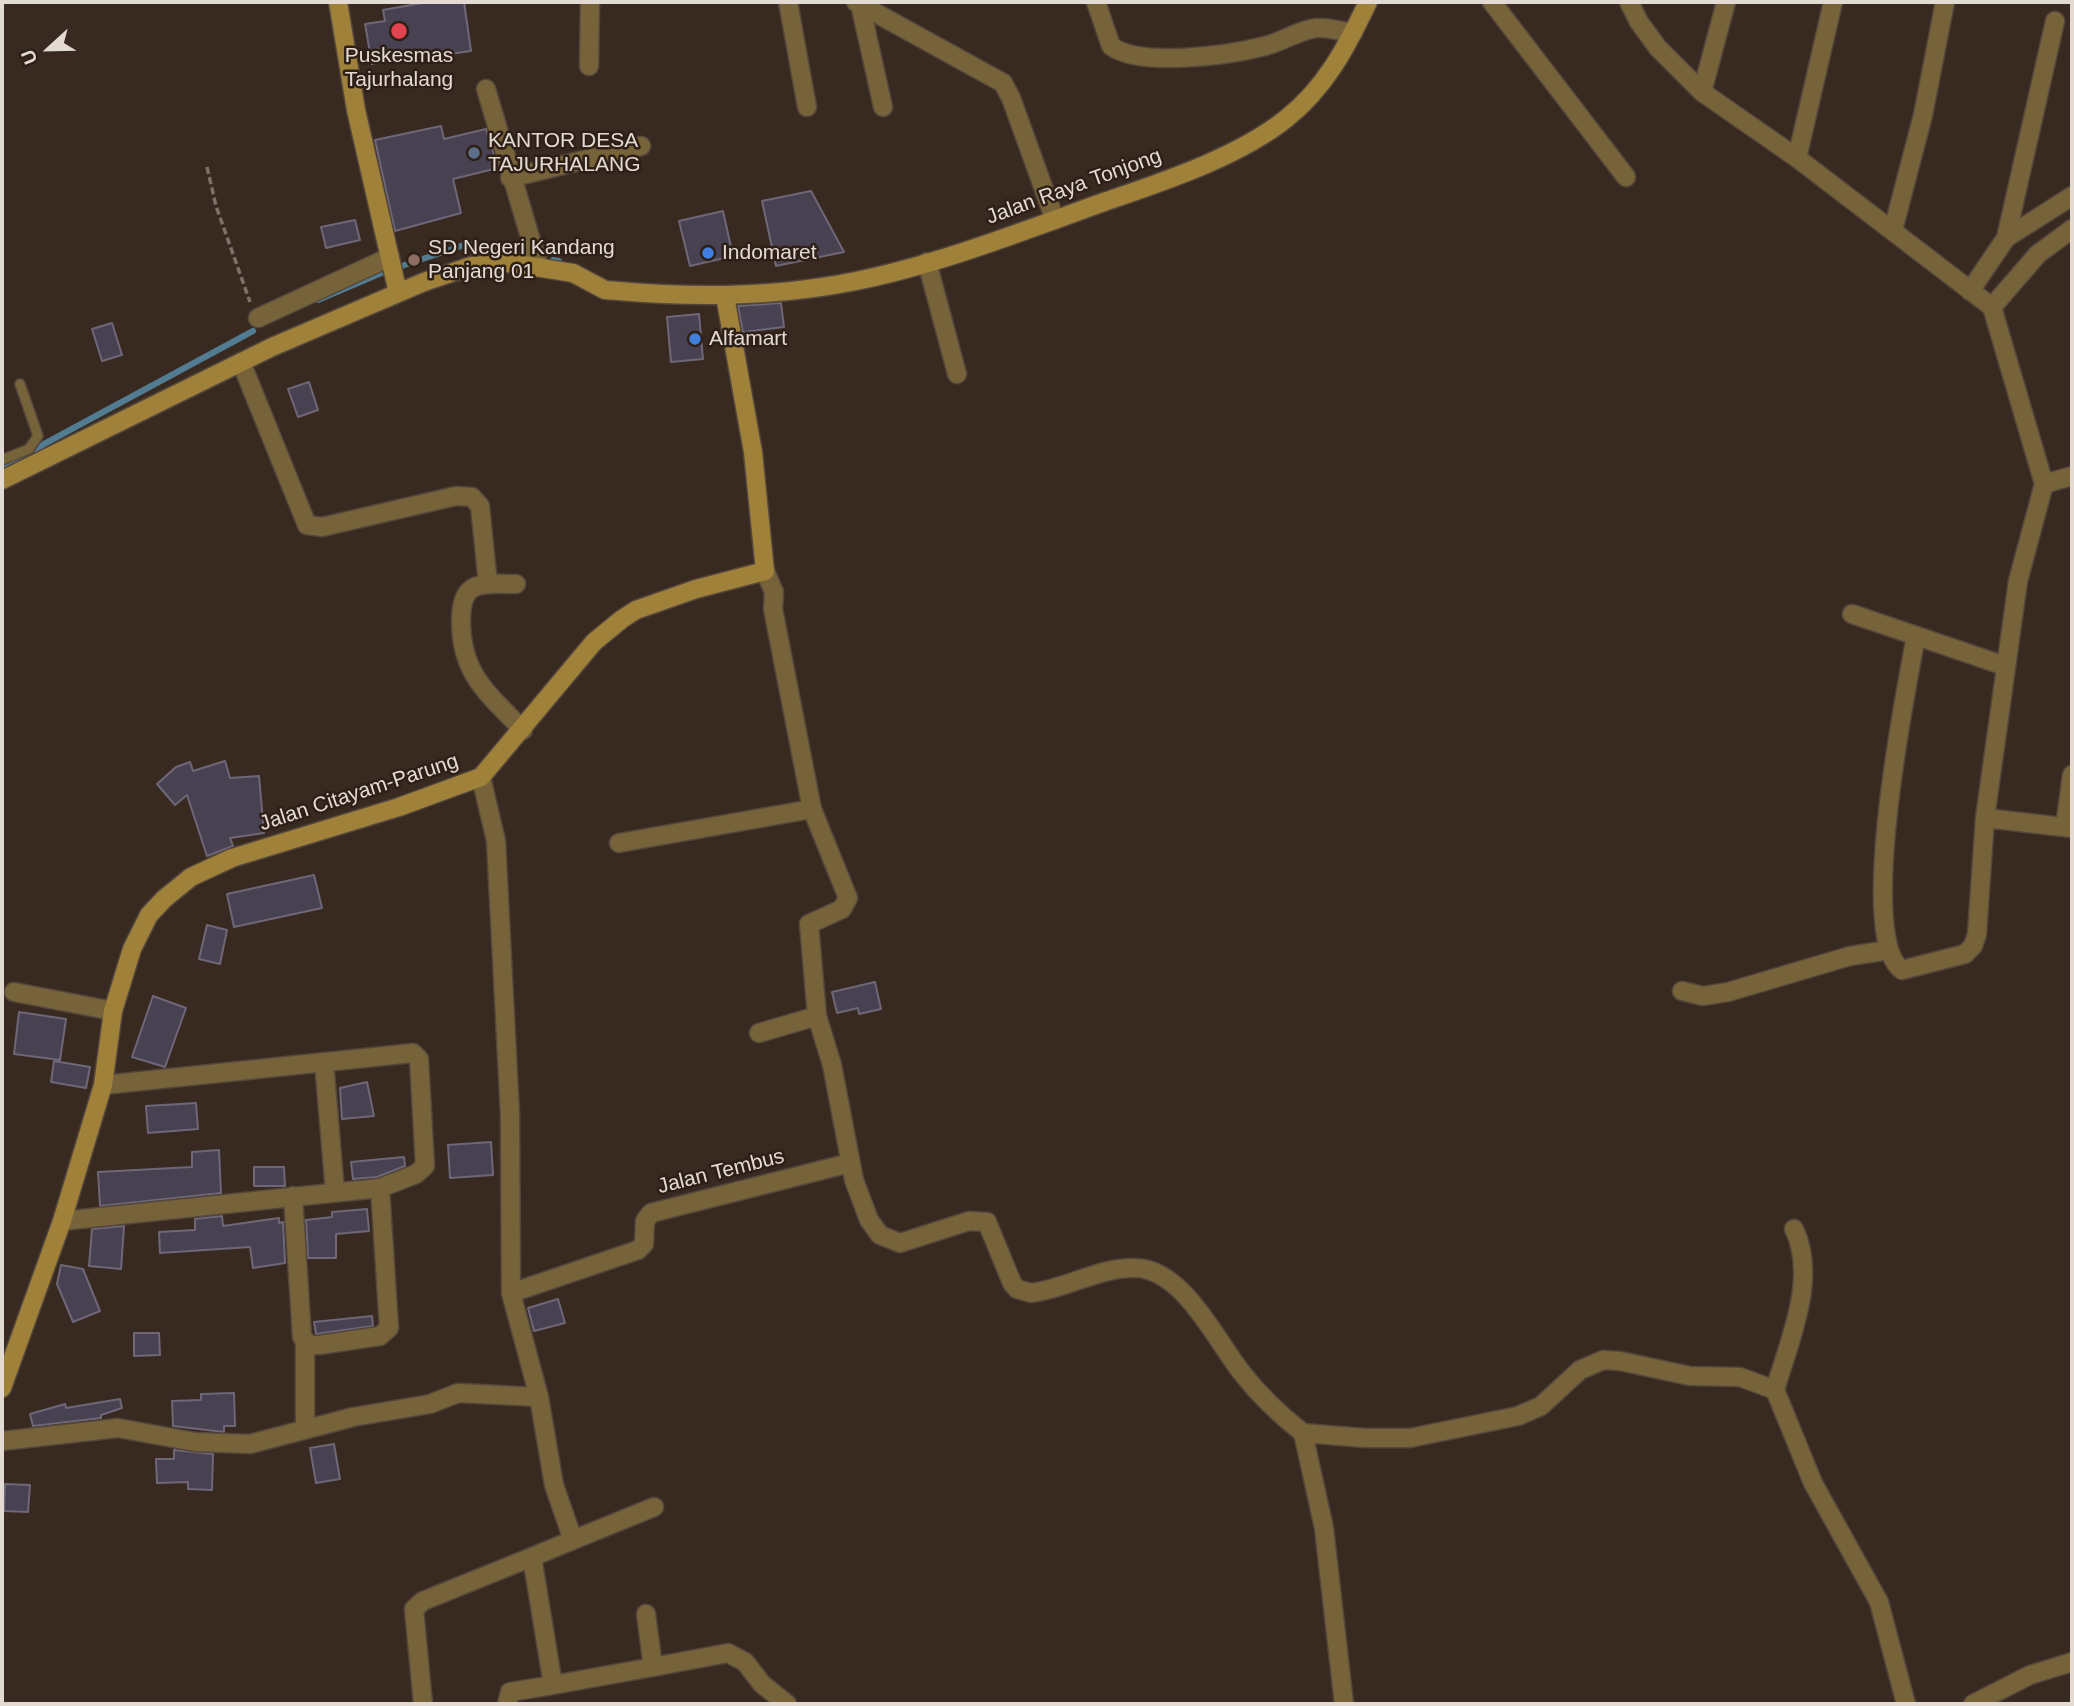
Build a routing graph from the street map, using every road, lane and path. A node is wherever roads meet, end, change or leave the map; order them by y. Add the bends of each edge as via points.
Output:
1 (338, 2) edge
2 (590, 2) edge
3 (788, 2) edge
4 (1096, 2) edge
5 (1367, 2) edge
6 (1492, 2) edge
7 (1629, 2) edge
8 (1726, 2) edge
9 (1833, 2) edge
10 (1945, 2) edge
11 (858, 3) edge
12 (2055, 22) dead end
13 (1353, 33) junction
14 (589, 66) dead end
15 (486, 89) dead end
16 (1702, 92) junction
17 (807, 107) dead end
18 (883, 107) dead end
19 (641, 146) dead end
20 (1797, 158) junction
21 (207, 167) dead end
22 (1626, 177) dead end
23 (510, 178) junction
24 (2072, 196) edge
25 (1055, 220) junction
26 (2072, 229) edge
27 (1893, 230) junction
28 (2006, 238) junction
29 (927, 262) junction
30 (539, 267) junction
31 (393, 272) junction
32 (1970, 291) junction
33 (725, 296) junction
34 (1992, 307) junction
35 (258, 318) joint
36 (241, 362) junction
37 (957, 374) dead end
38 (20, 384) dead end
39 (2, 460) edge
40 (2072, 476) edge
41 (2, 480) edge
42 (2044, 484) junction
43 (765, 571) junction
44 (488, 584) junction
45 (516, 584) dead end
46 (1852, 614) dead end
47 (1916, 636) junction
48 (2006, 666) junction
49 (523, 730) junction
50 (2072, 775) edge
51 (481, 777) junction
52 (812, 809) junction
53 (1985, 818) junction
54 (2069, 828) edge
55 (619, 843) dead end
56 (1889, 950) junction
57 (1682, 991) dead end
58 (14, 992) dead end
59 (113, 1011) junction
60 (817, 1016) junction
61 (760, 1033) dead end
62 (324, 1062) junction
63 (103, 1085) junction
64 (850, 1163) junction
65 (380, 1188) junction
66 (335, 1192) junction
67 (293, 1196) junction
68 (62, 1221) junction
69 (1794, 1229) dead end
70 (510, 1293) junction
71 (304, 1342) junction
72 (2, 1388) edge
73 (1775, 1390) junction
74 (539, 1397) junction
75 (305, 1424) dead end
76 (1303, 1433) junction
77 (2, 1441) edge
78 (654, 1507) dead end
79 (573, 1539) junction
80 (532, 1557) junction
81 (646, 1614) dead end
82 (2072, 1661) edge
83 (653, 1667) junction
84 (553, 1685) junction
85 (423, 1704) edge
86 (507, 1704) edge
87 (787, 1704) edge
88 (1344, 1704) edge
89 (1906, 1704) edge
90 (1973, 1704) edge

1 - 31 main road via 356,110
2 - 14 street
3 - 17 street
4 - 13 street via 1111,46 1156,58 1211,56 1255,48 1312,28
5 - 13 main road, Jalan Raya Tonjong
6 - 22 street
7 - 16 street via 1658,48
8 - 16 street
9 - 20 street
10 - 27 street via 1923,115
11 - 18 street
11 - 25 street via 1003,83
12 - 28 street
13 - 25 main road, Jalan Raya Tonjong via 1315,92 1263,134 1142,189
15 - 23 street
16 - 20 street
19 - 23 street
20 - 27 street
21 - 35 path via 242,287
23 - 30 street
24 - 28 street
25 - 29 main road, Jalan Raya Tonjong
26 - 34 street via 2038,254
27 - 32 street
28 - 32 street
29 - 33 main road, Jalan Raya Tonjong via 857,281
29 - 37 street
30 - 31 main road via 510,263
30 - 33 main road via 573,273 605,290
31 - 35 street
31 - 36 main road
32 - 34 street
33 - 43 main road via 753,452
34 - 42 street
36 - 41 main road
36 - 44 street via 307,524 322,527 456,496 471,497 480,506
38 - 39 lane via 38,436 29,449
40 - 42 street
42 - 48 street via 2018,581
43 - 49 main road, Jalan Citayam-Parung via 636,610 594,642
43 - 52 street via 774,592 773,609
44 - 45 street
44 - 49 street via 465,592 461,600 464,656 478,682
46 - 47 street
47 - 48 street
47 - 56 street via 1890,779 1883,895
48 - 53 street
49 - 51 main road, Jalan Citayam-Parung
50 - 54 street
51 - 59 main road, Jalan Citayam-Parung via 232,858 191,877 149,915 132,949
51 - 70 street via 495,832 497,867 510,1115
52 - 55 street
52 - 60 street via 848,898 842,909 808,927
53 - 54 street
53 - 56 street via 1973,946 1965,954 1902,970
56 - 57 street via 1850,956 1728,992 1703,996
58 - 59 street
59 - 63 main road, Jalan Citayam-Parung
60 - 61 street
60 - 64 street via 832,1065
62 - 63 street
62 - 65 street via 402,1053 413,1053 419,1059 425,1166
62 - 66 street
63 - 68 main road, Jalan Citayam-Parung
64 - 70 street, Jalan Tembus via 651,1213 645,1221 644,1244 638,1250
64 - 76 street via 869,1220 880,1235 893,1242 908,1242 969,1221 986,1222 1012,1283 1024,1292 1134,1267 1161,1276 1206,1320 1262,1397
65 - 66 street
65 - 71 street via 389,1328 380,1336 319,1345
66 - 67 street
67 - 68 street
67 - 71 street
68 - 72 main road, Jalan Citayam-Parung
69 - 73 street via 1802,1245 1803,1278
70 - 74 street
71 - 75 street
73 - 76 street via 1740,1377 1690,1376 1602,1360 1580,1370 1541,1406 1518,1416 1410,1438
73 - 89 street via 1813,1483 1879,1602
74 - 77 street via 458,1394 250,1444 195,1442 118,1428
74 - 79 street via 554,1485
76 - 88 street via 1324,1528
78 - 79 street
79 - 80 street
80 - 84 street
80 - 85 street via 414,1609
81 - 83 street
82 - 90 street via 2030,1675
83 - 84 street
83 - 87 street via 728,1653 745,1662 767,1689
84 - 86 street via 512,1691

